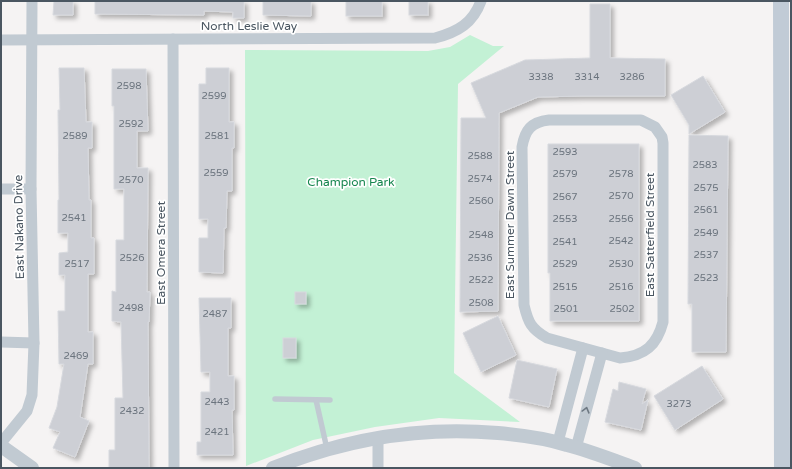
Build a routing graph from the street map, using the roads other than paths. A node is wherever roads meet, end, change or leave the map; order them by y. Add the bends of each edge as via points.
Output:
1 (32, 1) edge
2 (481, 1) edge
3 (781, 1) edge
4 (173, 39) junction
5 (1, 40) edge
6 (32, 40) junction
7 (530, 127) joint
8 (31, 189) junction
9 (1, 190) edge
10 (786, 224) edge
11 (1, 342) edge
12 (34, 343) junction
13 (583, 348) junction
14 (602, 353) junction
15 (275, 400) dead end
16 (316, 400) junction
17 (330, 400) dead end
18 (378, 437) junction
19 (558, 442) junction
20 (1, 444) edge
21 (576, 448) junction
22 (327, 449) junction
23 (32, 468) edge
24 (174, 468) edge
25 (273, 468) edge
26 (378, 468) edge
27 (636, 468) edge
28 (782, 468) edge

1 - 6 street, East Nakano Drive
2 - 4 street, North Leslie Way via 472,19 456,31 435,38
3 - 10 main road
4 - 6 street, North Leslie Way
4 - 24 street, East Omera Street
5 - 6 street, North Leslie Way
6 - 8 street, East Nakano Drive
7 - 13 street, East Summer Dawn Street via 524,136 522,146 524,305 529,323 536,332 546,338
7 - 14 street, East Satterfield Street via 543,121 641,120 655,127 662,137 663,322 654,344 642,353 620,358
8 - 9 street
8 - 12 street, East Nakano Drive
10 - 28 main road
11 - 12 street
12 - 20 street, East Nakano Drive via 30,405
13 - 14 street
13 - 19 street
21 -> 14 street
15 - 16 lane
16 - 17 lane
16 - 22 lane
18 - 19 street via 417,432 473,431
18 - 22 street
18 - 26 street
19 - 21 street
20 - 23 street
21 - 27 street
22 - 25 street

